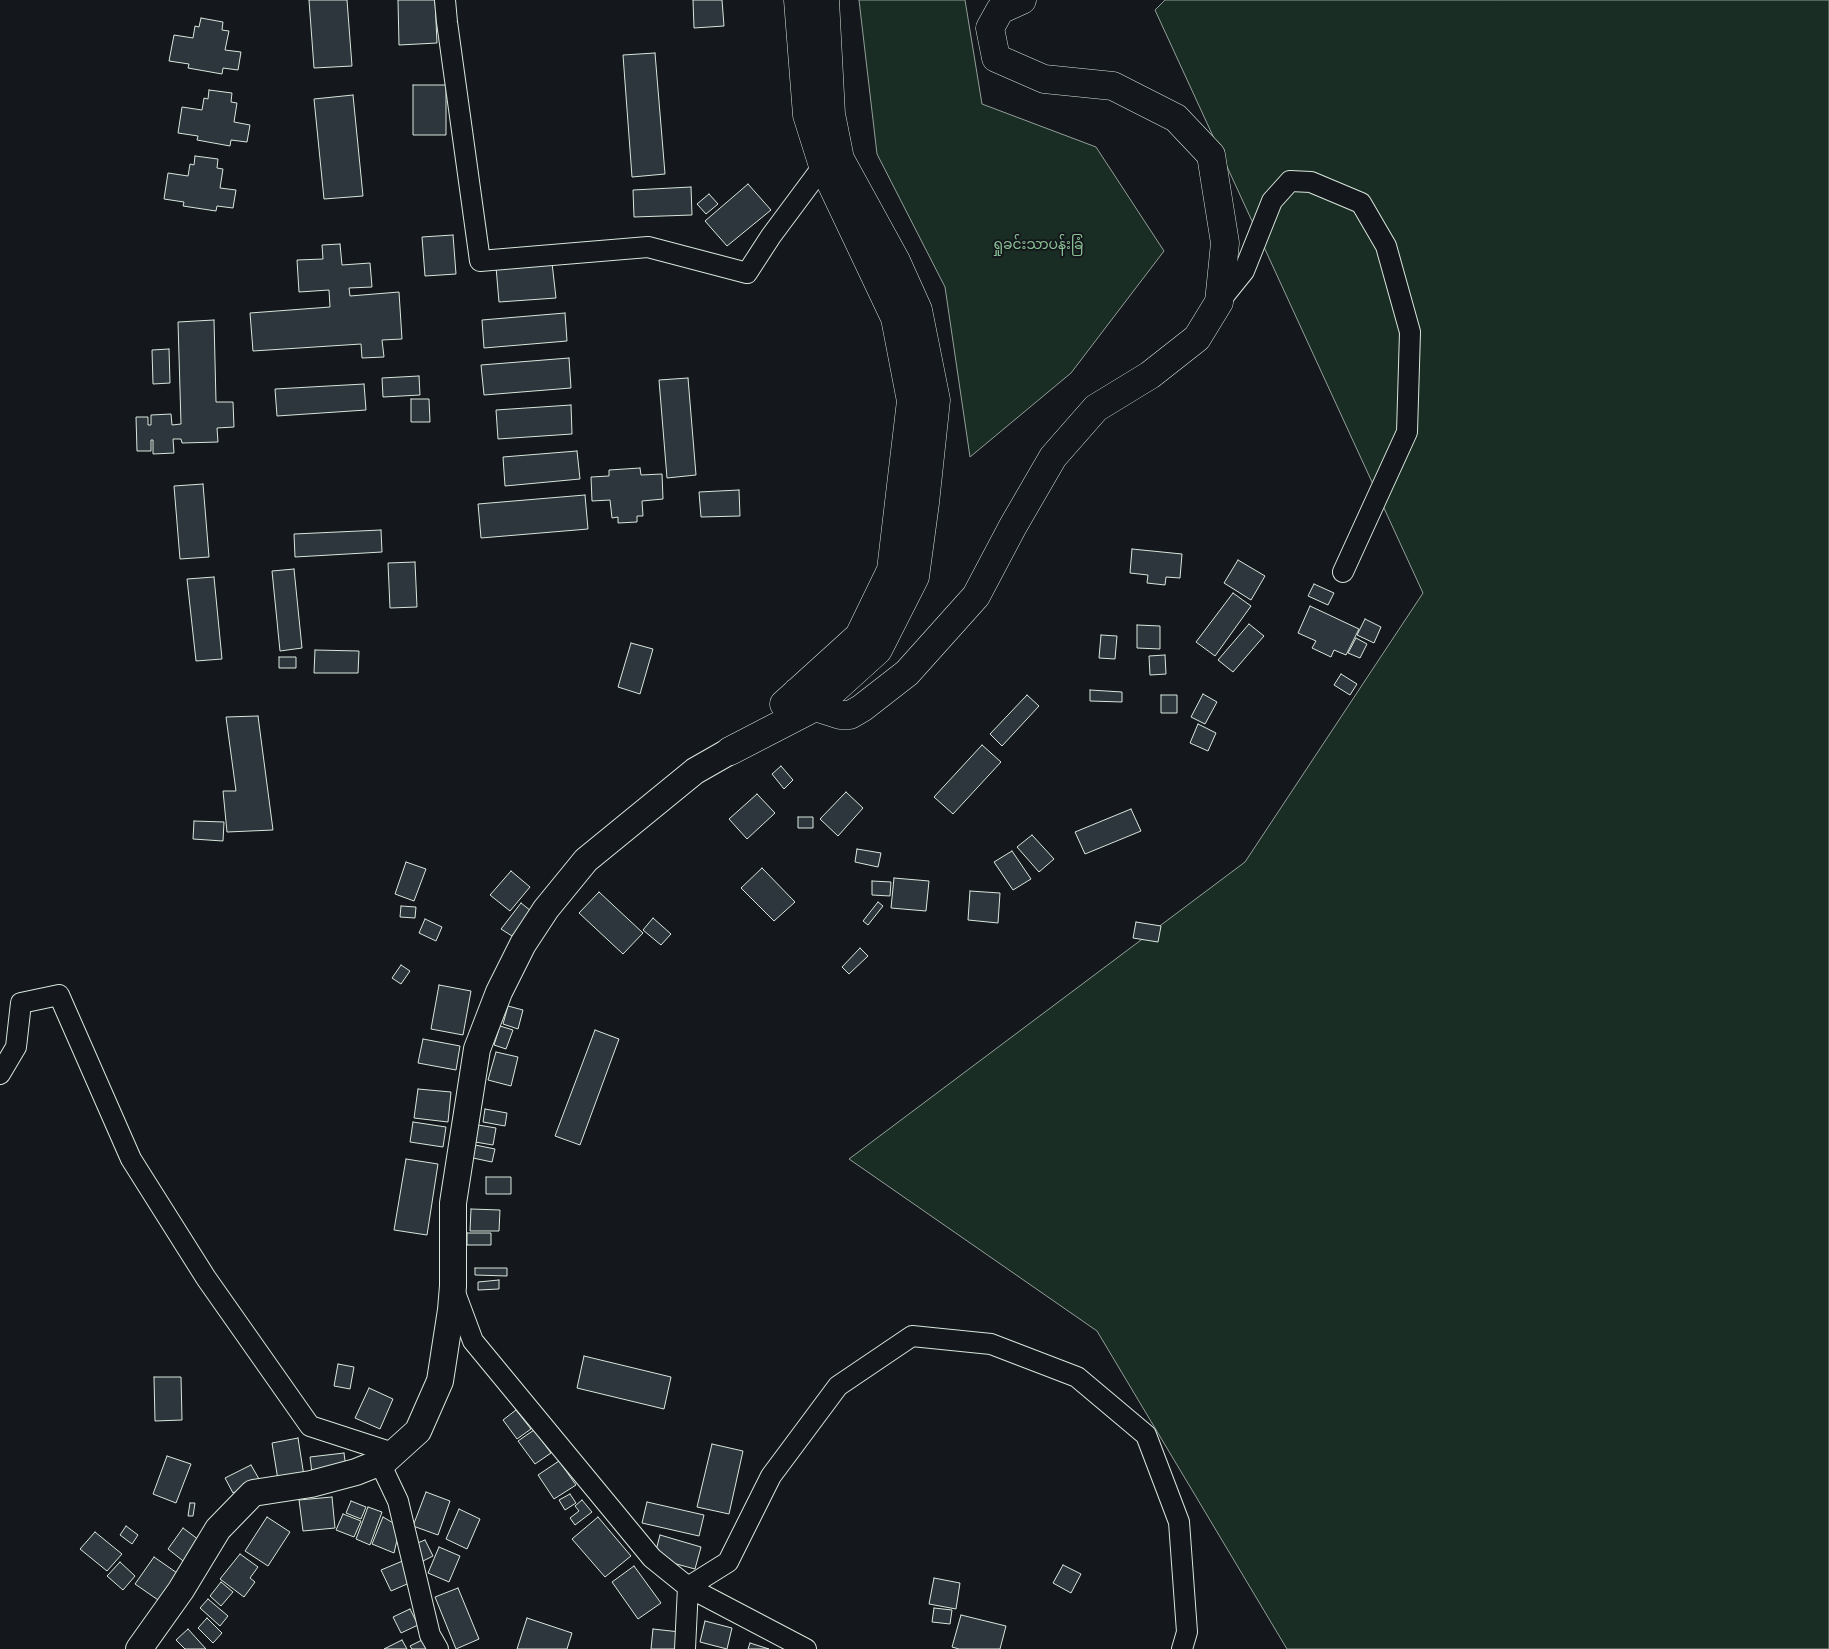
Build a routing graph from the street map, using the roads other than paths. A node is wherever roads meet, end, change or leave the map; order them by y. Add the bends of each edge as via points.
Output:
1 (446, 0) edge
2 (798, 0) edge
3 (825, 0) edge
4 (1022, 0) edge
5 (819, 115) junction
6 (823, 166) junction
7 (1219, 302) junction
8 (1343, 572) dead end
9 (806, 700) junction
10 (730, 751) joint
11 (0, 1074) edge
12 (453, 1286) junction
13 (387, 1458) junction
14 (688, 1587) junction
15 (139, 1649) edge
16 (438, 1649) edge
17 (685, 1649) edge
18 (806, 1649) edge
19 (1182, 1649) edge

1 - 6 street via 480,261 648,247 747,273
2 - 5 highway
3 - 5 highway
4 - 7 highway via 1000,10 990,28 996,58 1044,79 1113,86 1176,118 1211,155 1225,242
5 - 6 highway
5 - 9 highway via 896,261 918,310 936,400 915,577 878,650
6 - 9 highway via 895,318 911,401 891,570 859,636
7 - 8 street via 1244,271 1272,202 1290,181 1311,182 1361,203 1386,246 1410,332 1407,432
7 - 9 highway via 1197,338 1150,374 1096,408 1053,456 976,596 907,673 850,715 840,715
9 - 10 highway
10 - 12 main road via 695,771 586,860 546,909 519,952 477,1049 453,1203
11 - 13 street via 16,1048 21,1003 58,994 131,1159 206,1278 310,1426
12 - 13 main road via 440,1381 418,1431
12 - 14 street via 473,1341 652,1558
13 - 15 main road via 356,1472 311,1484 253,1493 218,1529 181,1590
13 - 16 street via 430,1634
14 - 17 street
14 - 18 street
14 - 19 street via 728,1562 771,1476 838,1386 912,1336 991,1344 1077,1376 1146,1436 1179,1522 1187,1632

